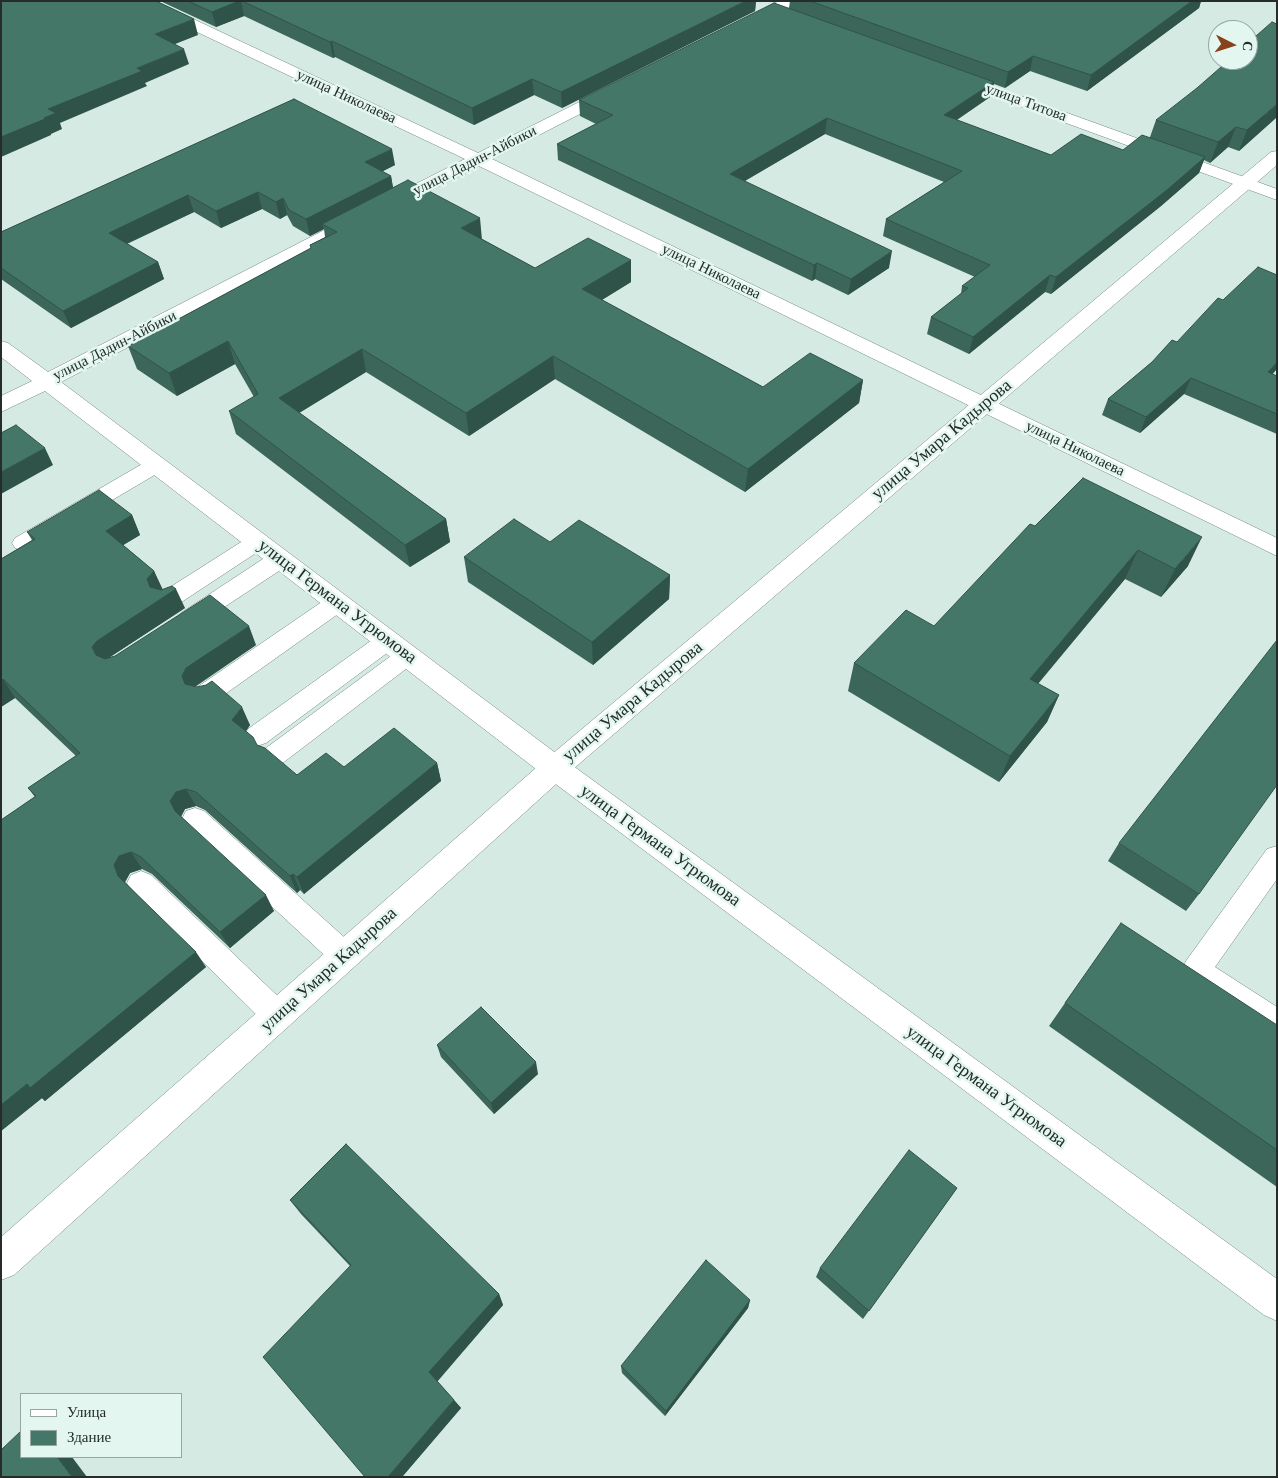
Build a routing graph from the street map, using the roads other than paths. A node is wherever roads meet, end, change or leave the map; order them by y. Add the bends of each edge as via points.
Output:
1 (143, 1) edge
2 (790, 9) edge
3 (738, 28) edge
4 (938, 71) edge
5 (625, 85) edge
6 (1277, 156) edge
7 (478, 159) junction
8 (1245, 183) junction
9 (1277, 195) edge
10 (1, 347) edge
11 (46, 382) junction
12 (1, 405) edge
13 (984, 405) junction
14 (156, 465) junction
15 (22, 542) dead end
16 (258, 542) junction
17 (1277, 548) edge
18 (280, 559) junction
19 (169, 599) edge
20 (337, 603) junction
21 (171, 630) edge
22 (397, 648) junction
23 (205, 695) edge
24 (257, 736) dead end
25 (275, 755) edge
26 (555, 768) junction
27 (195, 819) dead end
28 (1277, 857) edge
29 (141, 883) edge
30 (345, 956) junction
31 (278, 1015) junction
32 (1277, 1024) edge
33 (1, 1262) edge
34 (1277, 1302) edge

1 - 7 street, улица Николаева
2 - 3 street via 764,7
4 - 8 street, улица Титова
5 - 7 street, улица Дадин-Айбики
6 - 8 street, улица Умара Кадырова
7 - 11 street, улица Дадин-Айбики
7 - 13 street, улица Николаева
8 - 9 street, улица Титова
8 - 13 street, улица Умара Кадырова
10 - 11 street, улица Германа Угрюмова
11 - 12 street, улица Дадин-Айбики
11 - 14 street, улица Германа Угрюмова
13 - 17 street, улица Николаева
13 - 26 street, улица Умара Кадырова
14 - 15 lane
14 - 16 street, улица Германа Угрюмова
16 - 18 street, улица Германа Угрюмова
16 - 19 lane
18 - 20 street, улица Германа Угрюмова
18 - 21 lane
20 - 22 street, улица Германа Угрюмова
20 - 23 lane
22 - 24 lane
22 - 25 lane
22 - 26 street, улица Германа Угрюмова
26 - 30 street, улица Умара Кадырова
26 - 34 street, улица Германа Угрюмова
27 - 30 lane
28 - 32 lane via 1196,970
29 - 31 lane
30 - 31 street, улица Умара Кадырова
31 - 33 street, улица Умара Кадырова

